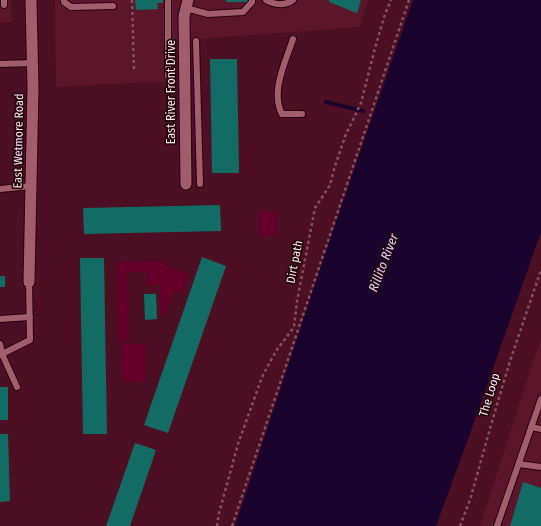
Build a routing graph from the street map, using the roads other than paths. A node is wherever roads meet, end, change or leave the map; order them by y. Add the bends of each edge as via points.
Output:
1 (32, 0) edge
2 (64, 0) edge
3 (168, 0) edge
4 (252, 0) edge
5 (266, 0) edge
6 (293, 0) edge
7 (187, 4) edge
8 (113, 6) dead end
9 (293, 39) dead end
10 (196, 41) dead end
11 (33, 63) junction
12 (0, 64) edge
13 (168, 76) dead end
14 (302, 114) dead end
15 (186, 184) dead end
16 (200, 184) dead end
17 (31, 186) junction
18 (0, 189) edge
19 (30, 282) joint
20 (30, 317) junction
21 (0, 319) edge
22 (0, 344) edge
23 (1, 355) edge
24 (17, 387) dead end
25 (541, 399) edge
26 (531, 428) junction
27 (541, 429) edge
28 (519, 464) junction
29 (541, 467) edge
30 (497, 526) edge

1 - 11 street, East Wetmore Road
2 - 8 lane via 72,7
3 - 13 lane
4 - 7 lane via 243,12 208,14
5 - 6 lane via 275,4 288,4
7 - 15 street, East River Front Drive via 184,16
9 - 14 lane via 278,84 278,107 282,114
10 - 16 lane
11 - 12 lane
11 - 17 street, East Wetmore Road
17 - 18 lane
17 - 19 street, East Wetmore Road
19 - 20 lane
20 - 21 lane
20 - 23 lane via 30,340
22 - 23 lane
23 - 24 lane
25 - 26 lane
26 - 27 lane
26 - 28 lane
28 - 29 lane
28 - 30 lane

